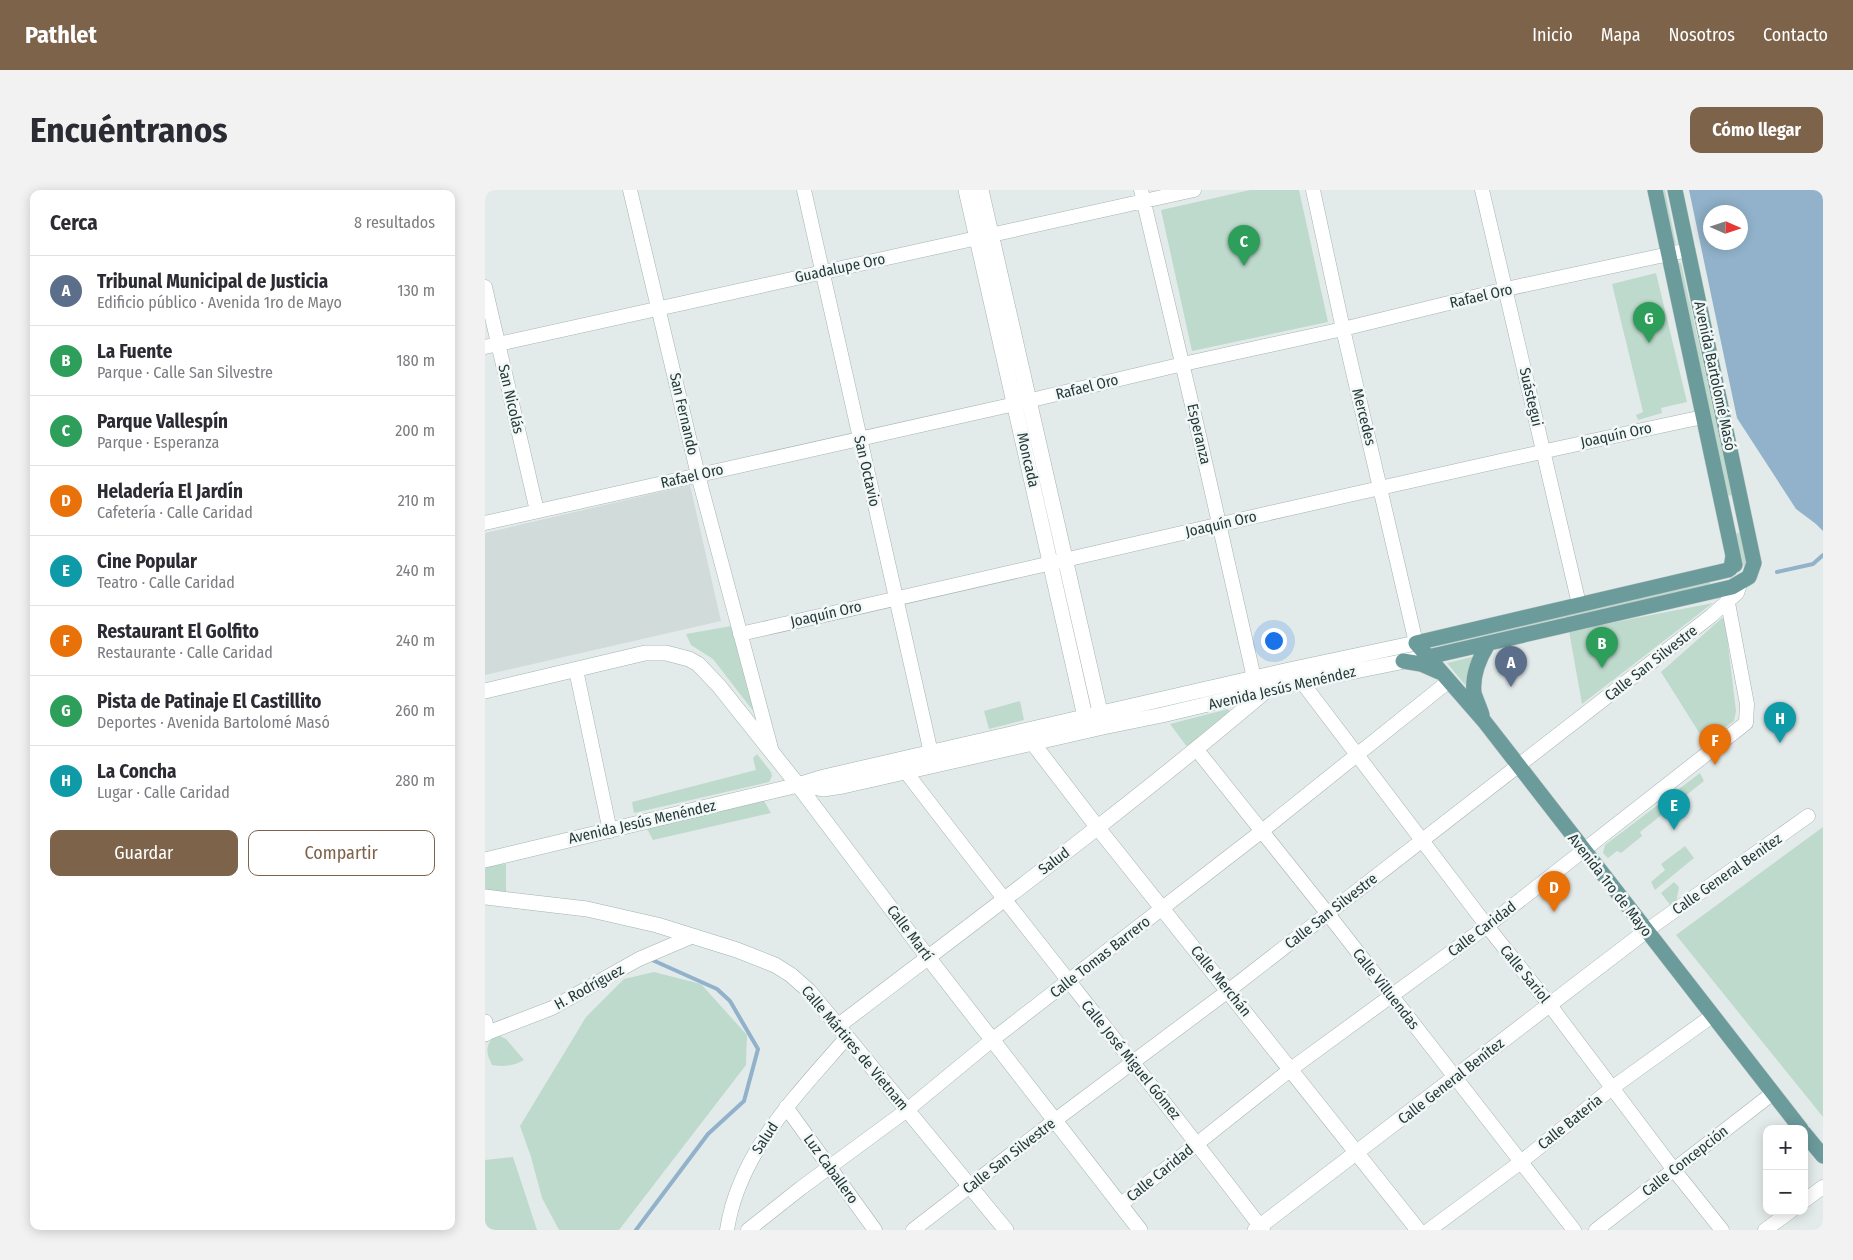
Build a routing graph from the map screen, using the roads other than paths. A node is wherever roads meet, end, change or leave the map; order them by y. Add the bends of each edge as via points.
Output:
1 (630, 190) edge
2 (804, 190) edge
3 (966, 190) edge
4 (981, 190) edge
5 (1194, 190) edge
6 (1313, 190) edge
7 (1482, 190) edge
8 (1655, 190) edge
9 (1675, 190) edge
10 (1143, 195) edge
11 (985, 237) junction
12 (1688, 250) junction
13 (1669, 255) junction
14 (823, 272) junction
15 (485, 287) edge
16 (1506, 289) junction
17 (659, 308) junction
18 (1343, 329) junction
19 (491, 345) edge
20 (1183, 364) junction
21 (1022, 403) junction
22 (1703, 417) junction
23 (860, 439) junction
24 (1544, 451) junction
25 (698, 474) junction
26 (1381, 488) junction
27 (1743, 510) junction
28 (537, 511) junction
29 (1724, 514) junction
30 (485, 523) edge
31 (1219, 524) junction
32 (1733, 556) junction
33 (1059, 562) junction
34 (1740, 584) junction
35 (896, 598) junction
36 (1728, 603) junction
37 (1579, 604) junction
38 (740, 634) junction
39 (1416, 643) junction
40 (1489, 644) junction
41 (1428, 657) junction
42 (1403, 661) junction
43 (1292, 669) junction
44 (575, 670) junction
45 (1254, 678) junction
46 (1446, 678) junction
47 (1301, 682) junction
48 (1267, 690) junction
49 (485, 691) edge
50 (1094, 722) junction
51 (1484, 722) junction
52 (1028, 737) junction
53 (1197, 750) junction
54 (772, 752) junction
55 (931, 753) junction
56 (1356, 756) junction
57 (1519, 766) junction
58 (906, 772) junction
59 (798, 785) junction
60 (1808, 816) dead end
61 (1098, 828) junction
62 (610, 830) junction
63 (1261, 831) junction
64 (1421, 840) junction
65 (1583, 850) junction
66 (485, 860) edge
67 (485, 897) edge
68 (1003, 900) junction
69 (1163, 909) junction
70 (1328, 914) junction
71 (1487, 926) junction
72 (1646, 931) junction
73 (693, 936) junction
74 (928, 957) junction
75 (1068, 982) junction
76 (1228, 991) junction
77 (1391, 996) junction
78 (1549, 1004) junction
79 (1712, 1016) junction
80 (486, 1030) edge
81 (843, 1032) junction
82 (992, 1040) junction
83 (1132, 1062) junction
84 (1291, 1069) junction
85 (1456, 1078) junction
86 (1612, 1088) junction
87 (1773, 1093) junction
88 (786, 1108) junction
89 (907, 1110) junction
90 (1054, 1120) junction
91 (1798, 1125) edge
92 (1808, 1138) edge
93 (1197, 1143) junction
94 (1357, 1152) junction
95 (1823, 1156) edge
96 (1521, 1162) junction
97 (829, 1167) junction
98 (1674, 1170) junction
99 (970, 1187) junction
100 (1823, 1187) edge
101 (1808, 1198) edge
102 (1120, 1205) junction
103 (1786, 1215) edge
104 (1260, 1229) edge
105 (727, 1230) edge
106 (748, 1230) edge
107 (875, 1230) edge
108 (913, 1230) edge
109 (1006, 1230) edge
110 (1139, 1230) edge
111 (1418, 1230) edge
112 (1429, 1230) edge
113 (1574, 1230) edge
114 (1596, 1230) edge
115 (1722, 1230) edge
116 (1765, 1230) edge

1 - 17 street, San Fernando
2 - 14 street, San Octavio
3 - 11 main road, Moncada
4 - 11 main road, Moncada
5 - 10 street, Guadalupe Oro
6 - 18 street, Mercedes
7 - 16 street, Suástegui
8 - 13 main road, Avenida Bartolomé Masó
9 - 12 main road, Avenida Bartolomé Masó
10 - 11 street, Guadalupe Oro
10 - 20 street, Esperanza
11 - 14 street, Guadalupe Oro
11 - 21 main road, Moncada
12 - 13 street, Rafael Oro
12 - 27 main road, Avenida Bartolomé Masó
13 - 16 street, Rafael Oro
13 - 22 main road, Avenida Bartolomé Masó
14 - 17 street, Guadalupe Oro
14 - 23 street, San Octavio
15 - 19 street, San Nicolás
16 - 18 street, Rafael Oro
16 - 24 street, Suástegui
17 - 19 street, Guadalupe Oro
17 - 25 street, San Fernando
18 - 20 street, Rafael Oro
18 - 26 street, Mercedes
19 - 28 street, San Nicolás
20 - 21 street, Rafael Oro
20 - 31 street, Esperanza
21 - 23 street, Rafael Oro
21 - 33 main road, Moncada
22 - 24 street, Joaquín Oro
22 - 29 main road, Avenida Bartolomé Masó
23 - 25 street, Rafael Oro
23 - 35 street, San Octavio
24 - 26 street, Joaquín Oro
24 - 37 street, Suástegui
25 - 28 street, Rafael Oro
25 - 38 street, San Fernando
26 - 31 street, Joaquín Oro
26 - 39 street, Mercedes
27 - 29 main road
27 - 34 main road, Avenida Bartolomé Masó via 1754,563 1749,577
28 - 30 street, Rafael Oro
29 - 32 main road, Avenida Bartolomé Masó
31 - 33 street, Joaquín Oro
31 - 45 street, Esperanza
32 - 34 main road, Avenida Bartolomé Masó
32 - 37 main road, Avenida Jesús Menéndez via 1728,570
33 - 35 street, Joaquín Oro
33 - 50 main road, Moncada
34 - 36 street, Calle San Silvestre
34 - 40 main road, Avenida Jesús Menéndez
35 - 38 street, Joaquín Oro
35 - 55 street, San Octavio
36 - 57 street, Calle San Silvestre
36 - 65 street, Calle Caridad via 1747,704 1746,723
37 - 39 main road, Avenida Jesús Menéndez
38 - 54 street, San Fernando
39 - 41 main road, Avenida 1ro de Mayo
39 - 43 main road, Avenida Jesús Menéndez
40 - 41 main road, Avenida Jesús Menéndez
40 - 51 main road via 1475,677 1474,692
41 - 42 main road, Avenida Jesús Menéndez
41 - 46 main road, Avenida 1ro de Mayo
42 - 46 main road via 1421,664
42 - 47 main road, Avenida Jesús Menéndez
43 - 45 main road, Avenida Jesús Menéndez
43 - 47 street, Calle Sariol
44 - 49 main road
44 - 54 main road, Calle Martí via 645,653 683,657 698,664 719,686
44 - 62 street
45 - 50 main road, Avenida Jesús Menéndez
46 - 51 main road, Avenida 1ro de Mayo
46 - 56 street, Calle Tomas Barrero
47 - 48 main road, Avenida Jesús Menéndez
47 - 56 street, Calle Sariol
48 - 50 main road, Avenida Jesús Menéndez via 1162,715
48 - 53 main road, Salud
50 - 52 main road, Avenida Jesús Menéndez
51 - 57 main road, Avenida 1ro de Mayo
52 - 55 main road, Avenida Jesús Menéndez
52 - 58 main road, Avenida Jesús Menéndez
52 - 61 main road, Calle Merchán
53 - 61 main road, Salud
53 - 63 street, Calle Villuendas
54 - 59 main road, Calle Martí
55 - 59 main road, Avenida Jesús Menéndez
56 - 63 street, Calle Tomas Barrero
56 - 64 street, Calle Sariol
57 - 64 street, Calle San Silvestre
57 - 65 main road, Avenida 1ro de Mayo
58 - 59 main road, Avenida Jesús Menéndez via 823,789
58 - 68 street, Calle José Miguel Gómez
59 - 62 main road, Avenida Jesús Menéndez
59 - 74 main road, Calle Martí
60 - 72 street, Calle General Benitez
61 - 68 main road, Salud
61 - 69 main road, Calle Merchán
62 - 66 main road, Avenida Jesús Menéndez
63 - 69 street, Calle Tomas Barrero
63 - 70 street, Calle Villuendas
64 - 70 street, Calle San Silvestre
64 - 71 street, Calle Sariol
65 - 71 street, Calle Caridad
65 - 72 main road, Avenida 1ro de Mayo
67 - 73 main road, Calle Mártires de Vietnam via 587,909
68 - 74 main road, Salud
68 - 75 street, Calle José Miguel Gómez
69 - 75 street, Calle Tomas Barrero
69 - 76 main road, Calle Merchán
70 - 76 street, Calle San Silvestre
70 - 77 street, Calle Villuendas
71 - 77 street, Calle Caridad
71 - 78 street, Calle Sariol
72 - 78 main road, Calle General Benítez
72 - 79 main road, Avenida 1ro de Mayo
73 - 80 street, H. Rodríguez via 639,959 552,1008
73 - 81 main road, Calle Mártires de Vietnam via 775,965 791,975 809,991
74 - 81 main road, Salud
74 - 82 main road, Calle Martí
75 - 82 street, Calle Tomas Barrero
75 - 83 street, Calle José Miguel Gómez
76 - 83 street, Calle San Silvestre
76 - 84 main road, Calle Merchán
77 - 84 street, Calle Caridad
77 - 85 street, Calle Villuendas
78 - 85 main road, Calle General Benítez
78 - 86 street, Calle Sariol
79 - 86 street, Calle Bateria
79 - 87 main road, Avenida 1ro de Mayo
81 - 88 street, Salud
81 - 89 main road, Calle Mártires de Vietnam
82 - 89 street, Calle Tomas Barrero
82 - 90 main road, Calle Martí
83 - 90 street, Calle San Silvestre
83 - 93 street, Calle José Miguel Gómez
84 - 93 street, Calle Caridad
84 - 94 main road, Calle Merchán
85 - 94 main road, Calle General Benítez
85 - 96 street, Calle Villuendas
86 - 96 street, Calle Bateria
86 - 98 street, Calle Sariol
87 - 91 main road, Avenida 1ro de Mayo
87 - 98 street, Calle Concepción
88 - 97 street, Luz Caballero
88 - 105 street, Salud via 743,1174
89 - 97 street, Calle Tomas Barrero
89 - 99 main road, Calle Mártires de Vietnam
90 - 99 street, Calle San Silvestre
90 - 102 main road, Calle Martí
92 - 95 main road
93 - 102 street, Calle Caridad
93 - 104 street, Calle José Miguel Gómez
94 - 104 main road, Calle General Benítez
94 - 111 main road, Calle Merchán
96 - 112 street, Calle Bateria
96 - 113 street, Calle Villuendas
97 - 106 street, Calle Tomas Barrero
97 - 107 street, Luz Caballero
98 - 114 street, Calle Concepción
98 - 115 street, Calle Sariol
99 - 108 street, Calle San Silvestre
99 - 109 main road, Calle Mártires de Vietnam
100 - 101 street
102 - 110 main road, Calle Martí
103 - 116 street

